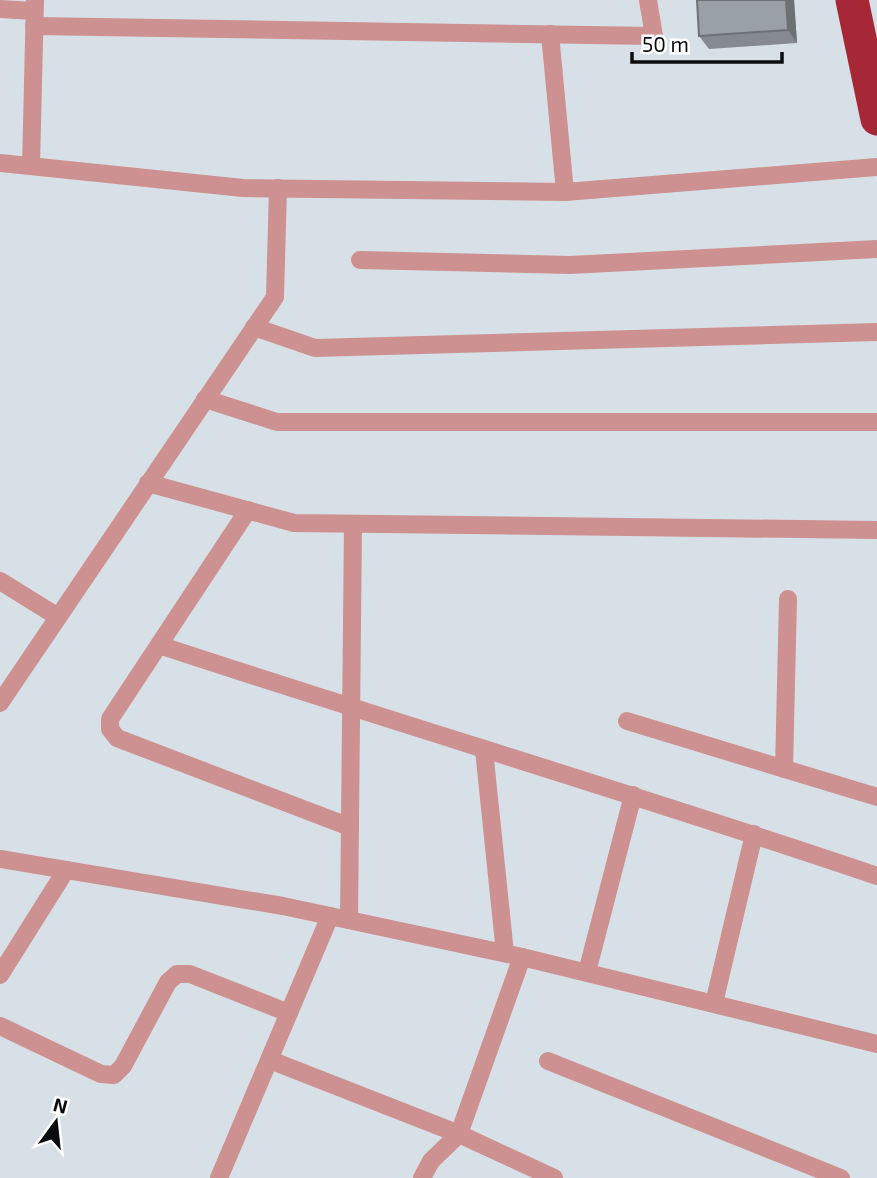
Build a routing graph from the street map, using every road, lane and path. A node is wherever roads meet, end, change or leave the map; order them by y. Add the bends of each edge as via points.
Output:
1 (648, 0) edge
2 (852, 0) edge
3 (0, 9) edge
4 (34, 12) edge
5 (550, 34) junction
6 (877, 119) edge
7 (0, 163) edge
8 (30, 166) junction
9 (877, 167) edge
10 (278, 188) junction
11 (565, 191) junction
12 (877, 249) edge
13 (360, 260) dead end
14 (254, 327) junction
15 (877, 332) edge
16 (205, 399) junction
17 (877, 422) edge
18 (148, 483) junction
19 (248, 510) junction
20 (353, 524) junction
21 (877, 530) edge
22 (0, 581) edge
23 (788, 599) dead end
24 (58, 617) junction
25 (159, 645) junction
26 (0, 703) edge
27 (351, 709) junction
28 (627, 722) dead end
29 (484, 750) junction
30 (784, 769) junction
31 (633, 795) junction
32 (877, 797) edge
33 (350, 828) junction
34 (754, 834) junction
35 (0, 859) edge
36 (66, 870) junction
37 (877, 876) edge
38 (330, 916) junction
39 (349, 920) junction
40 (513, 955) junction
41 (587, 972) junction
42 (0, 975) edge
43 (714, 1003) junction
44 (289, 1013) junction
45 (0, 1026) edge
46 (877, 1044) edge
47 (270, 1060) junction
48 (548, 1060) dead end
49 (459, 1134) junction
50 (219, 1178) edge
51 (422, 1178) edge
52 (554, 1178) edge
53 (841, 1178) edge

1 - 5 street via 654,36
2 - 6 highway
3 - 4 street
4 - 5 street
4 - 8 street
5 - 11 street
7 - 8 street
8 - 10 street
9 - 11 street
10 - 11 street
10 - 14 street via 275,297
12 - 13 street via 570,265
14 - 15 street via 315,348
14 - 16 street
16 - 17 street via 277,422
16 - 18 street
18 - 19 street
18 - 24 street
19 - 20 street via 295,523
19 - 25 street
20 - 21 street
20 - 27 street
22 - 24 street
23 - 30 street
24 - 26 street
25 - 27 street
25 - 33 street via 110,719 117,738
27 - 29 street
27 - 33 street
28 - 30 street
29 - 31 street
29 - 40 street
30 - 32 street
31 - 34 street
31 - 41 street
33 - 39 street
34 - 37 street
34 - 43 street
35 - 36 street
36 - 38 street
36 - 42 street
38 - 39 street
38 - 44 street
39 - 40 street
40 - 41 street
40 - 49 street
41 - 43 street
43 - 46 street
44 - 45 street via 190,974 177,974 114,1075 101,1074
44 - 47 street
47 - 49 street
47 - 50 street
48 - 53 street
49 - 51 street via 431,1161
49 - 52 street

